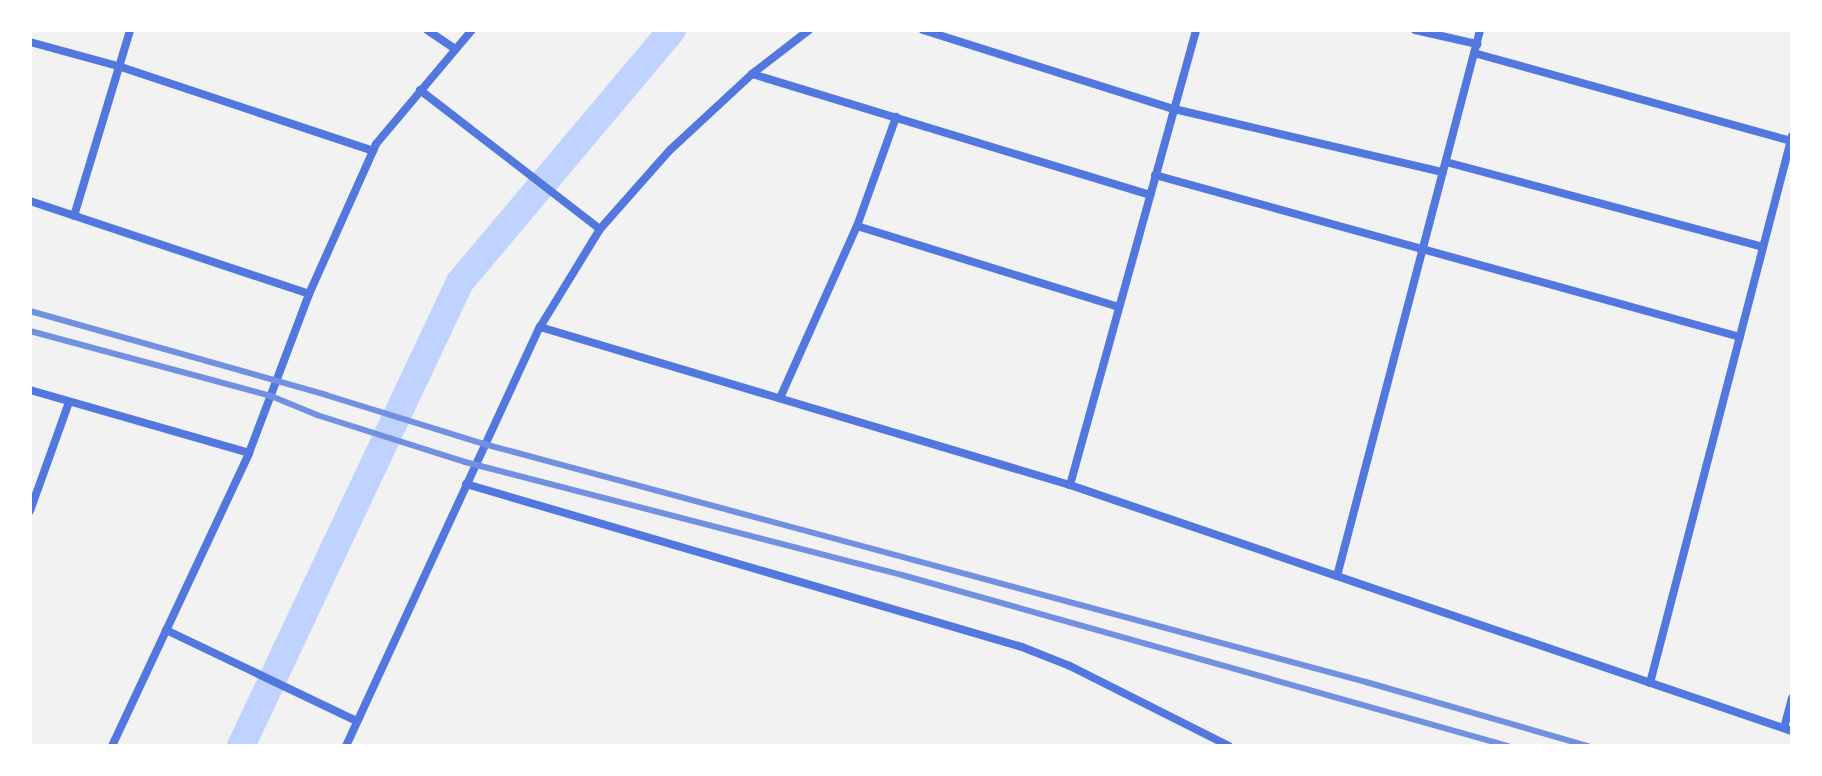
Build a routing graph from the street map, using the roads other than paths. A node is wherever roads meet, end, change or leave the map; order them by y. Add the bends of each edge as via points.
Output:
1 (130, 30) edge
2 (427, 30) edge
3 (472, 30) edge
4 (809, 30) edge
5 (923, 30) edge
6 (1196, 30) edge
7 (1415, 30) edge
8 (1480, 30) edge
9 (30, 42) edge
10 (454, 48) junction
11 (1476, 48) junction
12 (118, 66) junction
13 (752, 74) junction
14 (420, 90) junction
15 (1174, 109) junction
16 (896, 117) junction
17 (1791, 139) edge
18 (373, 151) junction
19 (1446, 162) junction
20 (1443, 172) junction
21 (1155, 175) junction
22 (1150, 195) junction
23 (30, 201) edge
24 (74, 216) junction
25 (857, 226) junction
26 (600, 229) junction
27 (1763, 247) junction
28 (1423, 248) junction
29 (309, 294) junction
30 (1119, 307) junction
31 (540, 327) junction
32 (1740, 337) junction
33 (30, 390) edge
34 (780, 398) junction
35 (69, 402) junction
36 (249, 453) junction
37 (466, 484) junction
38 (1070, 485) junction
39 (30, 511) edge
40 (1337, 576) junction
41 (166, 630) junction
42 (1650, 683) junction
43 (1792, 698) edge
44 (357, 721) junction
45 (1788, 730) edge
46 (112, 746) edge
47 (346, 746) edge
48 (1229, 746) edge

1 - 12 street
2 - 10 street
3 - 10 street
4 - 13 street
5 - 15 street
6 - 15 street
7 - 11 street
8 - 11 street
9 - 12 street
10 - 14 street
11 - 17 street
11 - 19 street
12 - 18 street
12 - 24 street
13 - 16 street
13 - 26 street via 670,150
14 - 18 street
14 - 26 street
15 - 20 street
15 - 21 street
16 - 22 street
16 - 25 street
17 - 27 street
18 - 29 street
19 - 20 street
19 - 27 street
20 - 28 street
21 - 22 street
21 - 28 street
22 - 30 street
23 - 24 street
24 - 29 street
25 - 30 street
25 - 34 street
26 - 31 street
27 - 32 street
28 - 32 street
28 - 40 street
29 - 36 street
30 - 38 street
31 - 34 street
31 - 37 street
32 - 42 street
33 - 35 street
34 - 38 street
35 - 36 street
35 - 39 street
36 - 41 street
37 - 44 street
37 - 48 street via 1022,647
38 - 40 street
40 - 42 street
41 - 44 street
41 - 46 street
42 - 45 street
43 - 45 street
44 - 47 street

